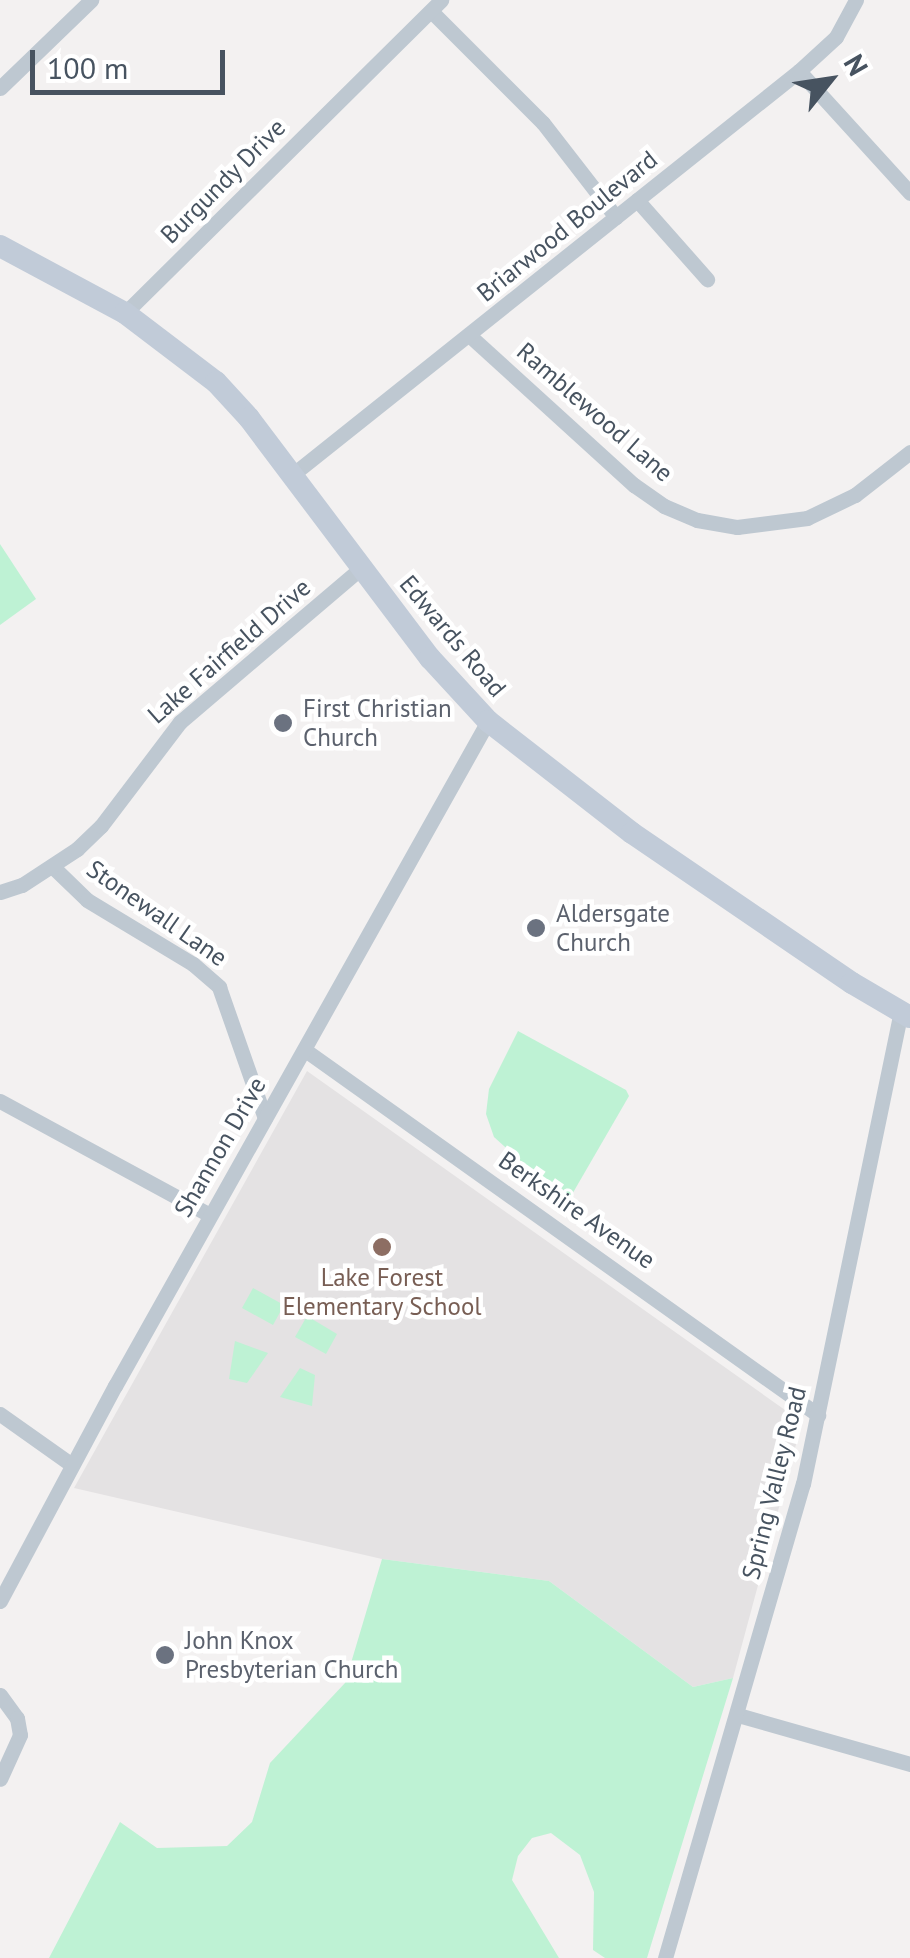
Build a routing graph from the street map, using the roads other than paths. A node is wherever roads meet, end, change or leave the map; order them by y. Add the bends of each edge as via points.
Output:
1 (90, 0) edge
2 (856, 0) edge
3 (436, 6) edge
4 (799, 71) junction
5 (0, 88) edge
6 (910, 193) edge
7 (637, 200) junction
8 (616, 217) junction
9 (0, 246) edge
10 (707, 279) dead end
11 (124, 313) junction
12 (470, 336) junction
13 (910, 452) edge
14 (292, 475) junction
15 (362, 567) junction
16 (488, 720) junction
17 (53, 867) junction
18 (0, 892) edge
19 (905, 1015) edge
20 (304, 1050) junction
21 (0, 1101) edge
22 (265, 1118) junction
23 (210, 1215) junction
24 (0, 1414) edge
25 (818, 1415) junction
26 (72, 1465) junction
27 (0, 1602) edge
28 (0, 1696) edge
29 (738, 1715) junction
30 (910, 1764) edge
31 (0, 1779) edge
32 (665, 1958) edge

1 - 5 street
2 - 4 street, Briarwood Boulevard via 836,37
3 - 8 street
3 - 11 street, Burgundy Drive
4 - 6 street
4 - 7 street, Briarwood Boulevard
7 - 8 street, Briarwood Boulevard
7 - 10 street
8 - 12 street, Briarwood Boulevard
9 - 11 street, Edwards Road
11 - 14 street, Edwards Road via 216,382
12 - 13 street, Ramblewood Lane via 634,485 697,520 737,527 807,518 843,502
12 - 14 street, Briarwood Boulevard
14 - 15 street, Edwards Road
15 - 16 street, Edwards Road via 441,672
15 - 17 street, Lake Fairfield Drive via 180,722 101,826
16 - 19 street, Edwards Road via 632,833
16 - 20 street, Shannon Drive
17 - 18 street, Lake Fairfield Drive
17 - 22 street, Stonewall Lane via 87,900 219,987
19 - 25 street, Spring Valley Road
20 - 22 street, Shannon Drive
20 - 25 street, Berkshire Avenue
21 - 23 street
22 - 23 street, Shannon Drive
23 - 26 street, Shannon Drive
24 - 26 street
25 - 29 street, Spring Valley Road
26 - 27 street, Shannon Drive
28 - 31 street via 17,1718 20,1735
29 - 30 street
29 - 32 street, Spring Valley Road

